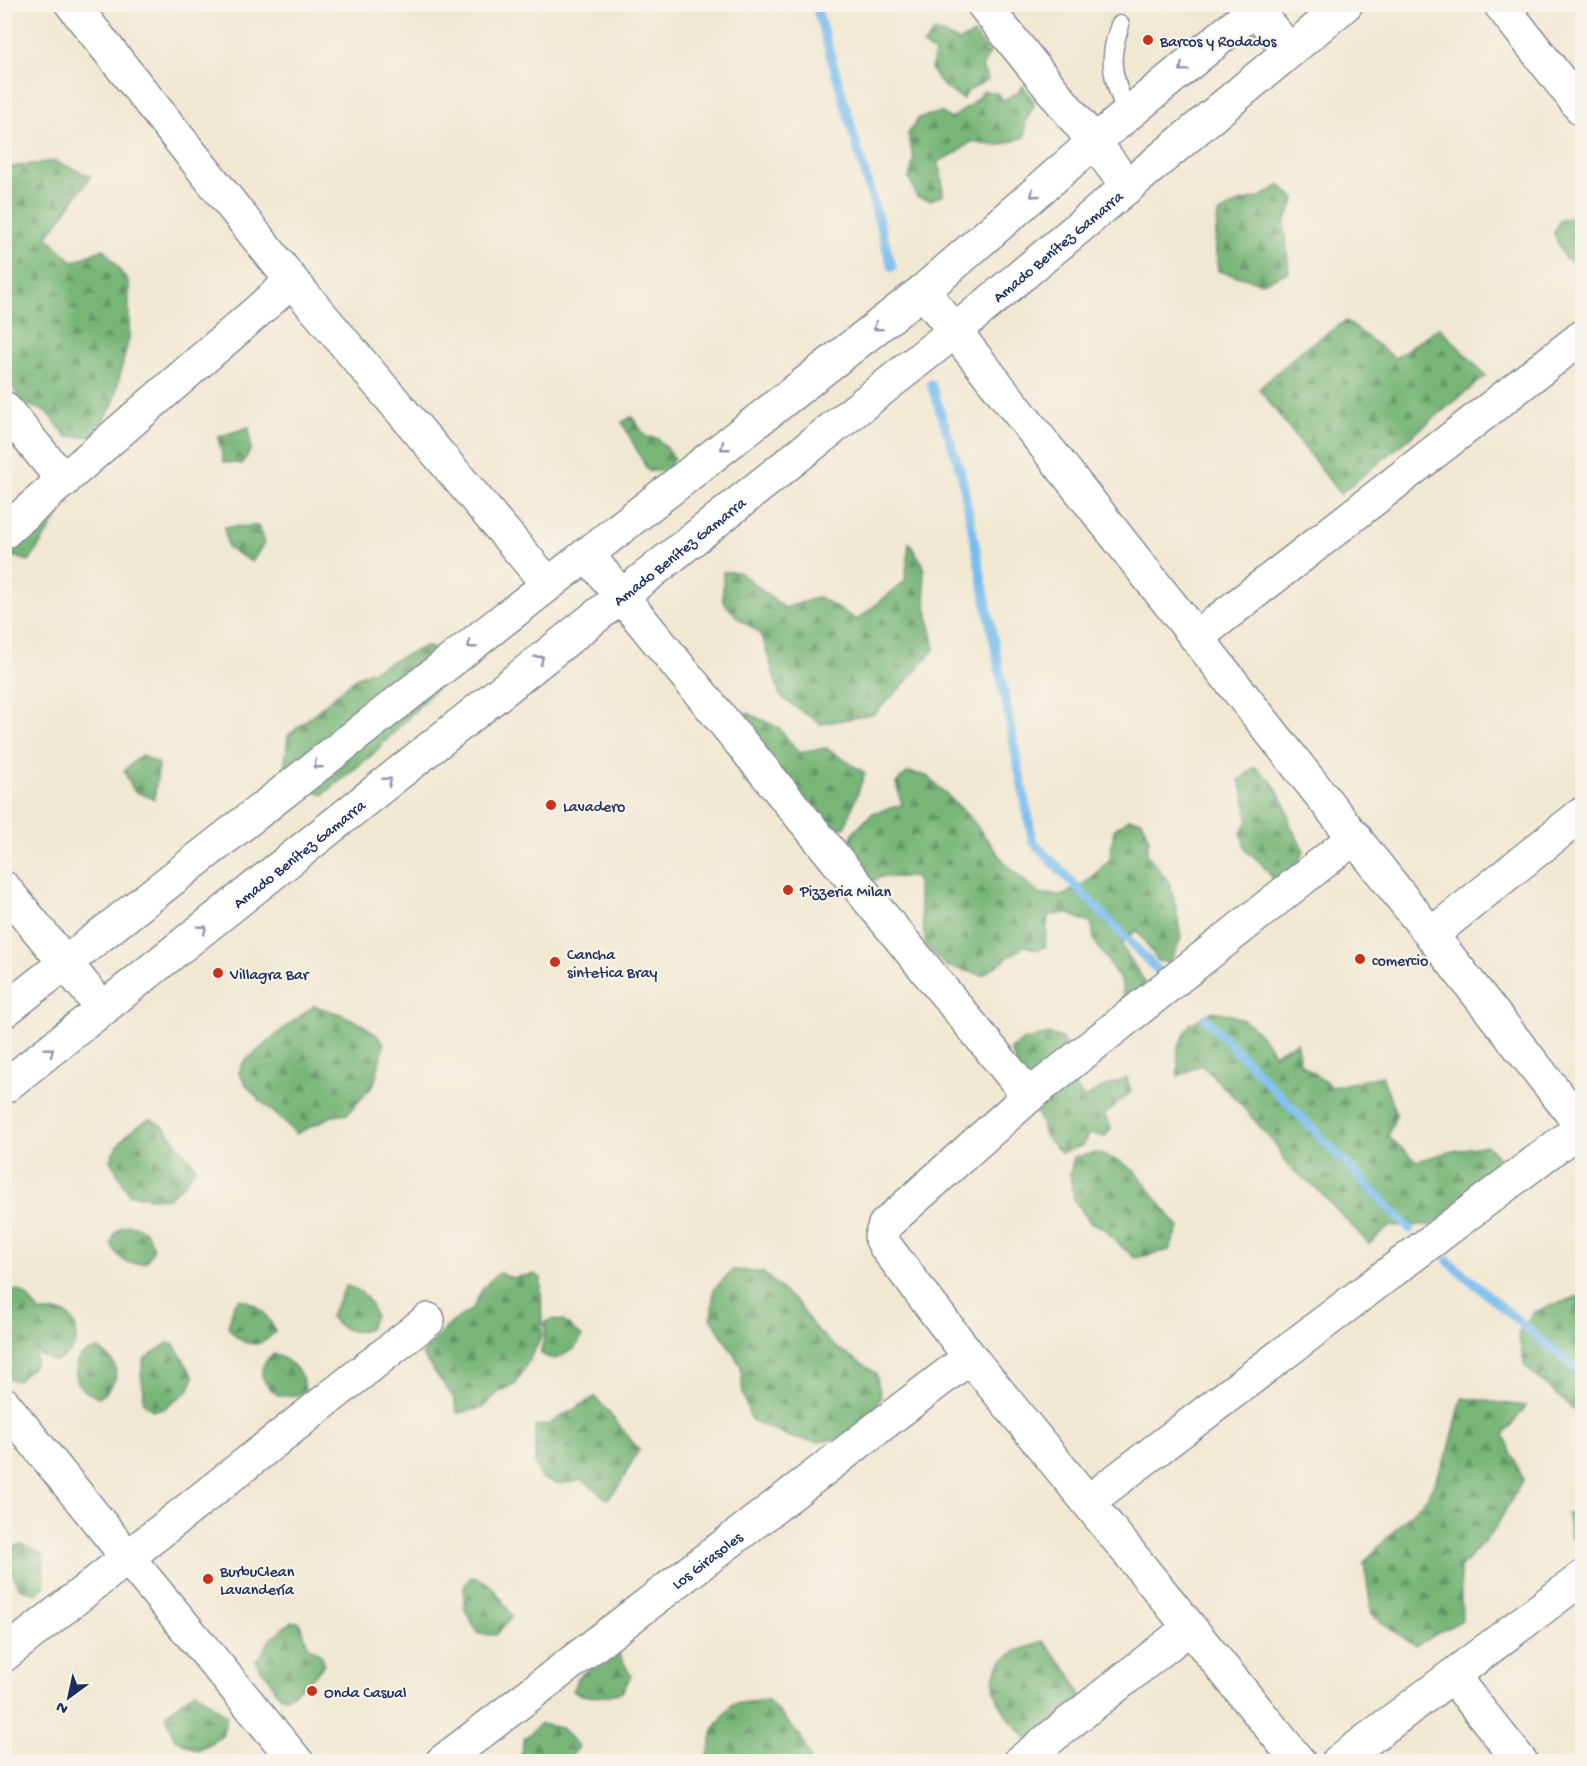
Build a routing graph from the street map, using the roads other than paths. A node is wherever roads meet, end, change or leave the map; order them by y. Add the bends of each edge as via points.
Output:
1 (72, 4) edge
2 (983, 4) edge
3 (1346, 4) edge
4 (1500, 4) edge
5 (1256, 6) edge
6 (1120, 25) dead end
7 (1290, 51) junction
8 (1582, 109) edge
9 (1127, 115) junction
10 (1094, 141) junction
11 (1128, 187) junction
12 (292, 280) junction
13 (923, 291) junction
14 (955, 331) junction
15 (1582, 336) edge
16 (4, 408) edge
17 (64, 481) junction
18 (4, 532) edge
19 (587, 554) junction
20 (548, 584) junction
21 (620, 596) junction
22 (1197, 637) junction
23 (1582, 814) edge
24 (1355, 837) junction
25 (4, 888) edge
26 (1432, 934) junction
27 (66, 963) junction
28 (103, 1009) junction
29 (4, 1011) edge
30 (4, 1087) edge
31 (1029, 1096) junction
32 (1582, 1126) edge
33 (428, 1320) dead end
34 (970, 1357) junction
35 (4, 1404) edge
36 (1089, 1501) junction
37 (128, 1558) junction
38 (1582, 1578) edge
39 (1189, 1628) junction
40 (4, 1655) edge
41 (1453, 1677) junction
42 (297, 1761) edge
43 (442, 1761) edge
44 (1020, 1761) edge
45 (1299, 1761) edge
46 (1338, 1761) edge
47 (1521, 1761) edge

1 - 12 street
2 - 10 street
3 - 7 street, Amado Benítez Gamarra
4 - 8 street
5 - 7 street
5 -> 9 street
6 - 9 lane via 1113,44 1112,73
7 - 11 street, Amado Benítez Gamarra
9 - 10 street
10 - 11 street
10 -> 13 street
11 - 14 street, Amado Benítez Gamarra
12 - 17 street
12 - 20 street
13 - 14 street
13 -> 19 street
14 - 21 street, Amado Benítez Gamarra
14 - 22 street
15 - 22 street
16 - 17 street
17 - 18 street
19 - 20 street
19 - 21 street
20 -> 27 street
28 -> 21 street, Amado Benítez Gamarra
21 - 31 street
22 - 24 street
23 - 26 street
24 - 26 street
24 - 31 street
25 - 27 street
26 - 32 street
27 - 28 street
27 - 29 street
30 -> 28 street, Amado Benítez Gamarra
31 - 34 street via 885,1225 881,1237
32 - 36 street
33 - 37 street
34 - 36 street
34 - 43 street, Los Girasoles
35 - 37 street
36 - 39 street
37 - 40 street
37 - 42 street
38 - 41 street
39 - 44 street
39 - 45 street
41 - 46 street
41 - 47 street

